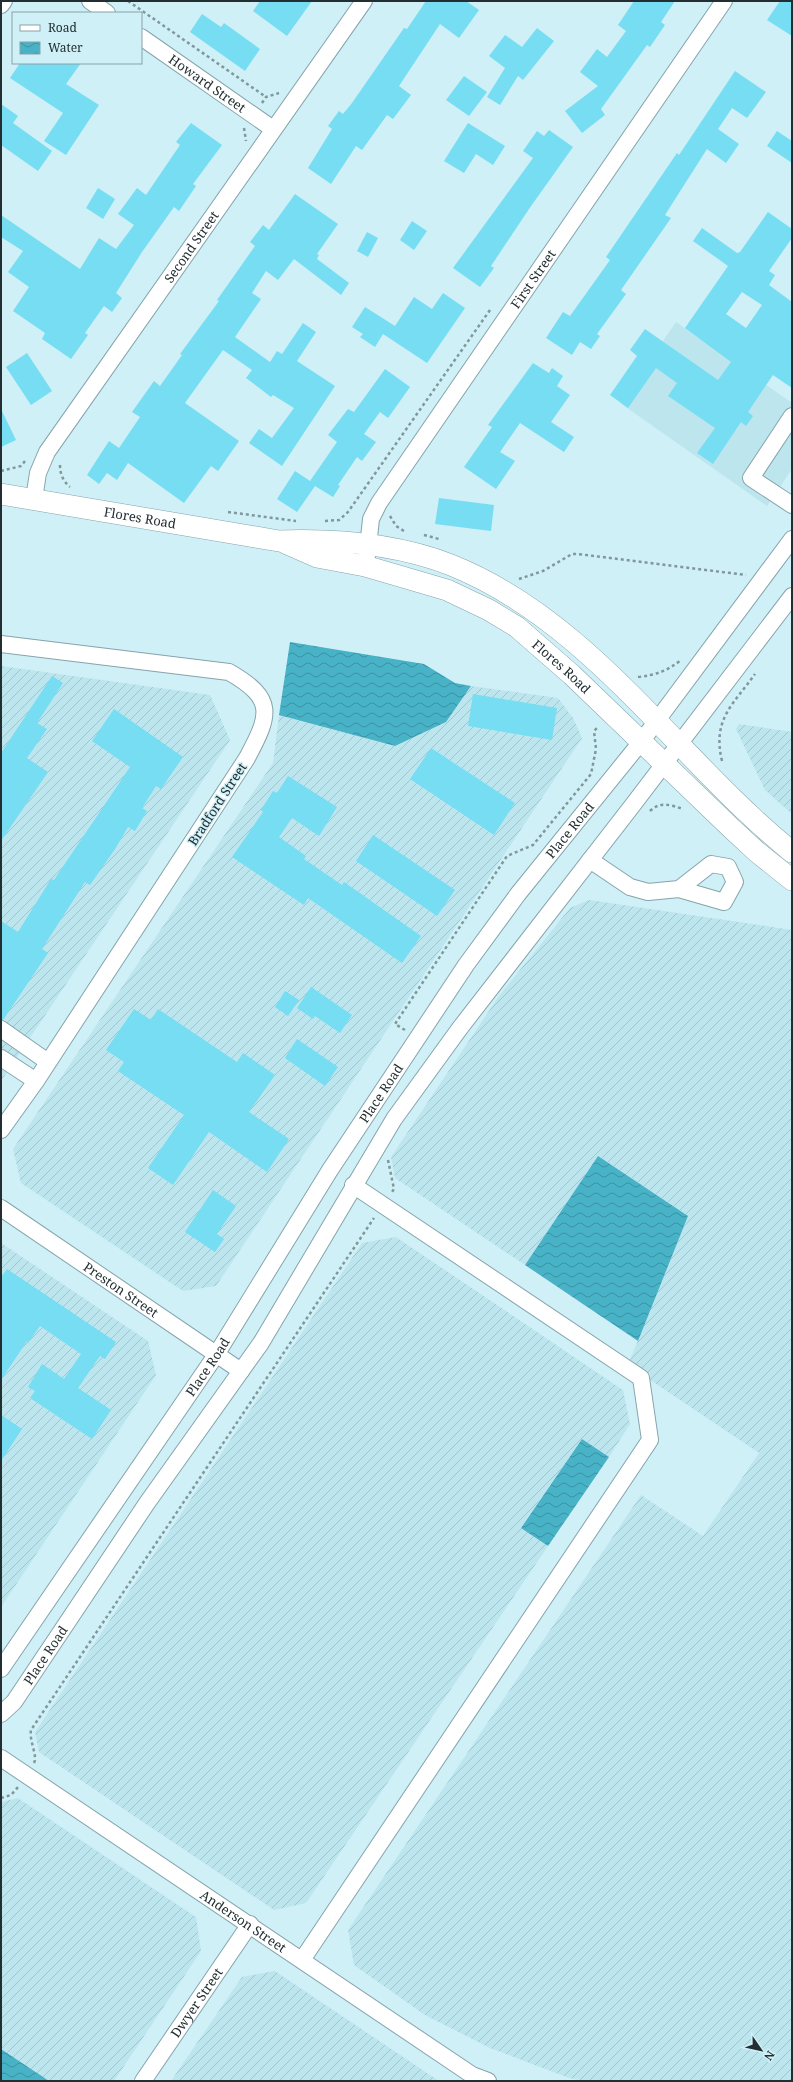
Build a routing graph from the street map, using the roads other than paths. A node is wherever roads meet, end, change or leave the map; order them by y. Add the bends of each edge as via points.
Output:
1 (4, 1) edge
2 (90, 1) edge
3 (364, 1) edge
4 (724, 1) edge
5 (1, 5) edge
6 (106, 12) edge
7 (142, 38) edge
8 (273, 129) junction
9 (792, 416) edge
10 (1, 494) edge
11 (34, 499) junction
12 (792, 505) edge
13 (792, 539) edge
14 (279, 541) junction
15 (368, 545) junction
16 (365, 566) junction
17 (792, 596) edge
18 (1, 644) edge
19 (656, 722) junction
20 (641, 742) junction
21 (679, 745) junction
22 (664, 764) junction
23 (792, 852) edge
24 (590, 860) junction
25 (792, 880) edge
26 (679, 889) dead end
27 (1, 1029) edge
28 (1, 1058) edge
29 (48, 1062) junction
30 (36, 1081) junction
31 (1, 1130) edge
32 (353, 1185) junction
33 (1, 1208) edge
34 (216, 1355) junction
35 (241, 1372) junction
36 (1, 1669) edge
37 (1, 1714) edge
38 (1, 1758) edge
39 (250, 1924) junction
40 (302, 1960) junction
41 (143, 2081) edge
42 (488, 2081) edge

1 - 5 street
2 - 6 street
3 - 8 street, Second Street
4 - 15 street, First Street via 378,503 371,519
7 - 8 street, Howard Street
8 - 11 street, Second Street via 47,452 38,473
9 - 12 street via 751,478
10 - 11 main road, Flores Road
11 - 14 main road, Flores Road
13 - 19 street, Place Road
14 - 15 main road, Flores Road via 321,539
14 - 16 main road, Flores Road via 317,557
15 - 16 street, First Street
15 - 19 main road, Flores Road via 412,553 451,565 518,600 577,646
16 - 20 main road, Flores Road via 447,590 517,627 572,675
17 - 21 street, Place Road
18 - 29 street, Bradford Street via 229,672 247,682 260,696 265,710 262,730 247,758
19 - 20 street, Place Road
19 - 21 main road, Flores Road
20 - 22 main road, Flores Road
20 - 34 street, Place Road via 518,894 466,965 330,1170
21 - 22 street, Place Road
21 - 23 main road, Flores Road
22 - 24 street, Place Road
22 - 25 main road, Flores Road via 757,852
24 - 26 street via 630,887 648,892
24 - 32 street, Place Road via 460,1028 394,1119
27 - 29 street
28 - 30 street
29 - 30 street, Bradford Street
30 - 31 street, Bradford Street
32 - 35 street, Place Road via 261,1343
32 - 40 street via 641,1378 650,1440
33 - 34 street, Preston Street
34 - 35 street, Preston Street
34 - 36 street, Place Road
35 - 37 street, Place Road via 147,1504 14,1702
38 - 39 street, Anderson Street
39 - 40 street, Anderson Street
39 - 41 street, Dwyer Street
40 - 42 street, Anderson Street via 472,2075

